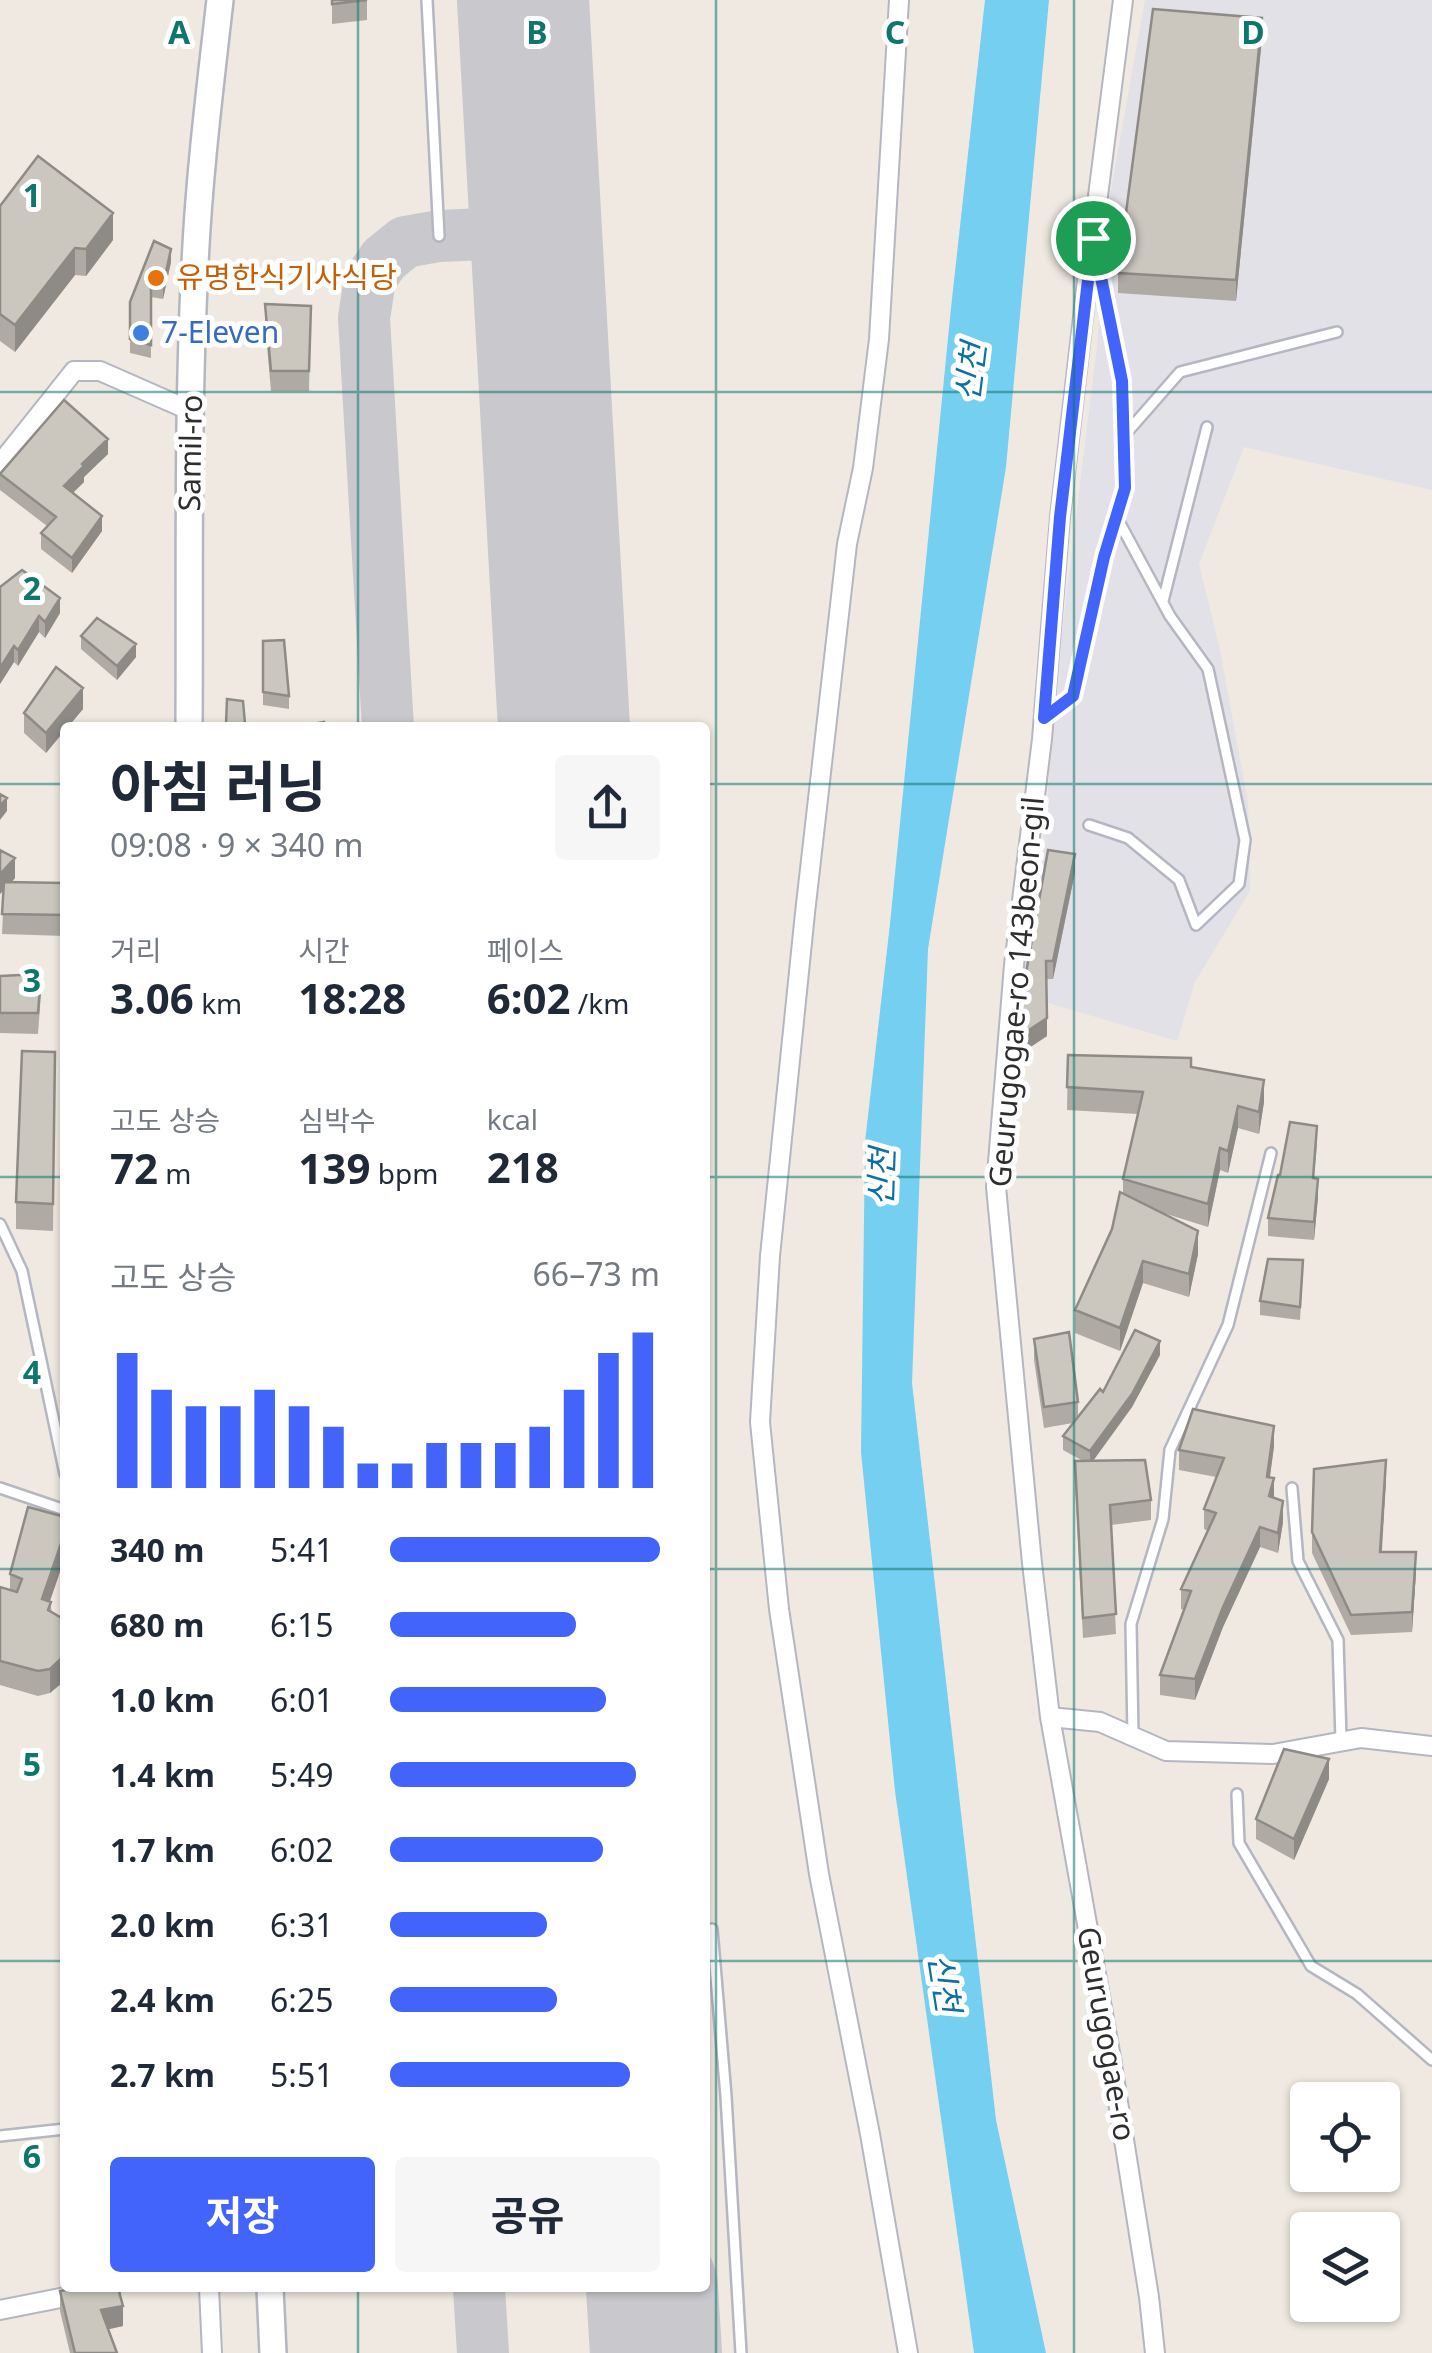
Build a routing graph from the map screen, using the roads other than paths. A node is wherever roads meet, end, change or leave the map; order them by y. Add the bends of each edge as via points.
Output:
1 (220, 0) edge
2 (427, 0) edge
3 (900, 0) edge
4 (1124, 0) edge
5 (439, 236) dead end
6 (1093, 238) junction
7 (1337, 332) dead end
8 (191, 411) junction
9 (1207, 426) dead end
10 (1123, 437) junction
11 (0, 464) edge
12 (1116, 516) junction
13 (1162, 602) junction
14 (1044, 718) junction
15 (188, 722) edge
16 (1088, 825) dead end
17 (1271, 1153) dead end
18 (0, 1224) edge
19 (60, 1450) edge
20 (0, 1488) edge
21 (1292, 1488) dead end
22 (60, 1508) edge
23 (1050, 1716) junction
24 (1133, 1736) junction
25 (1342, 1742) junction
26 (1432, 1746) edge
27 (1237, 1794) dead end
28 (712, 1929) dead end
29 (1432, 2060) edge
30 (60, 2130) edge
31 (0, 2136) edge
32 (90, 2292) edge
33 (209, 2292) edge
34 (270, 2292) edge
35 (0, 2310) edge
36 (212, 2353) edge
37 (273, 2353) edge
38 (741, 2353) edge
39 (908, 2353) edge
40 (1155, 2353) edge

1 - 8 main road, Samil-ro via 196,246
2 - 5 lane
3 - 39 street via 879,339 847,544 805,913 760,1422 819,1874
4 - 6 street, Geurugogae-ro 143beon-gil
6 - 10 lane via 1122,381
6 - 14 street, Geurugogae-ro 143beon-gil
7 - 10 lane via 1180,372
8 - 11 street via 100,371 74,371
8 - 15 main road, Samil-ro
9 - 13 lane
10 - 12 lane via 1125,488
12 - 13 lane
12 - 14 lane via 1073,696
13 - 16 lane via 1208,669 1245,840 1239,884 1196,925 1179,880 1128,838
14 - 23 street, Geurugogae-ro 143beon-gil via 996,1187
17 - 24 lane via 1228,1326 1170,1450 1163,1519 1131,1624
18 - 19 lane via 22,1271
20 - 22 lane
21 - 25 lane via 1298,1561 1338,1640
23 - 24 street via 1100,1722
23 - 40 street, Geurugogae-ro
24 - 25 street via 1166,1751 1273,1754
25 - 26 street
27 - 29 lane via 1239,1844 1311,1966 1356,1994
28 - 38 lane
30 - 31 lane
32 - 35 street
33 - 36 street
34 - 37 main road

